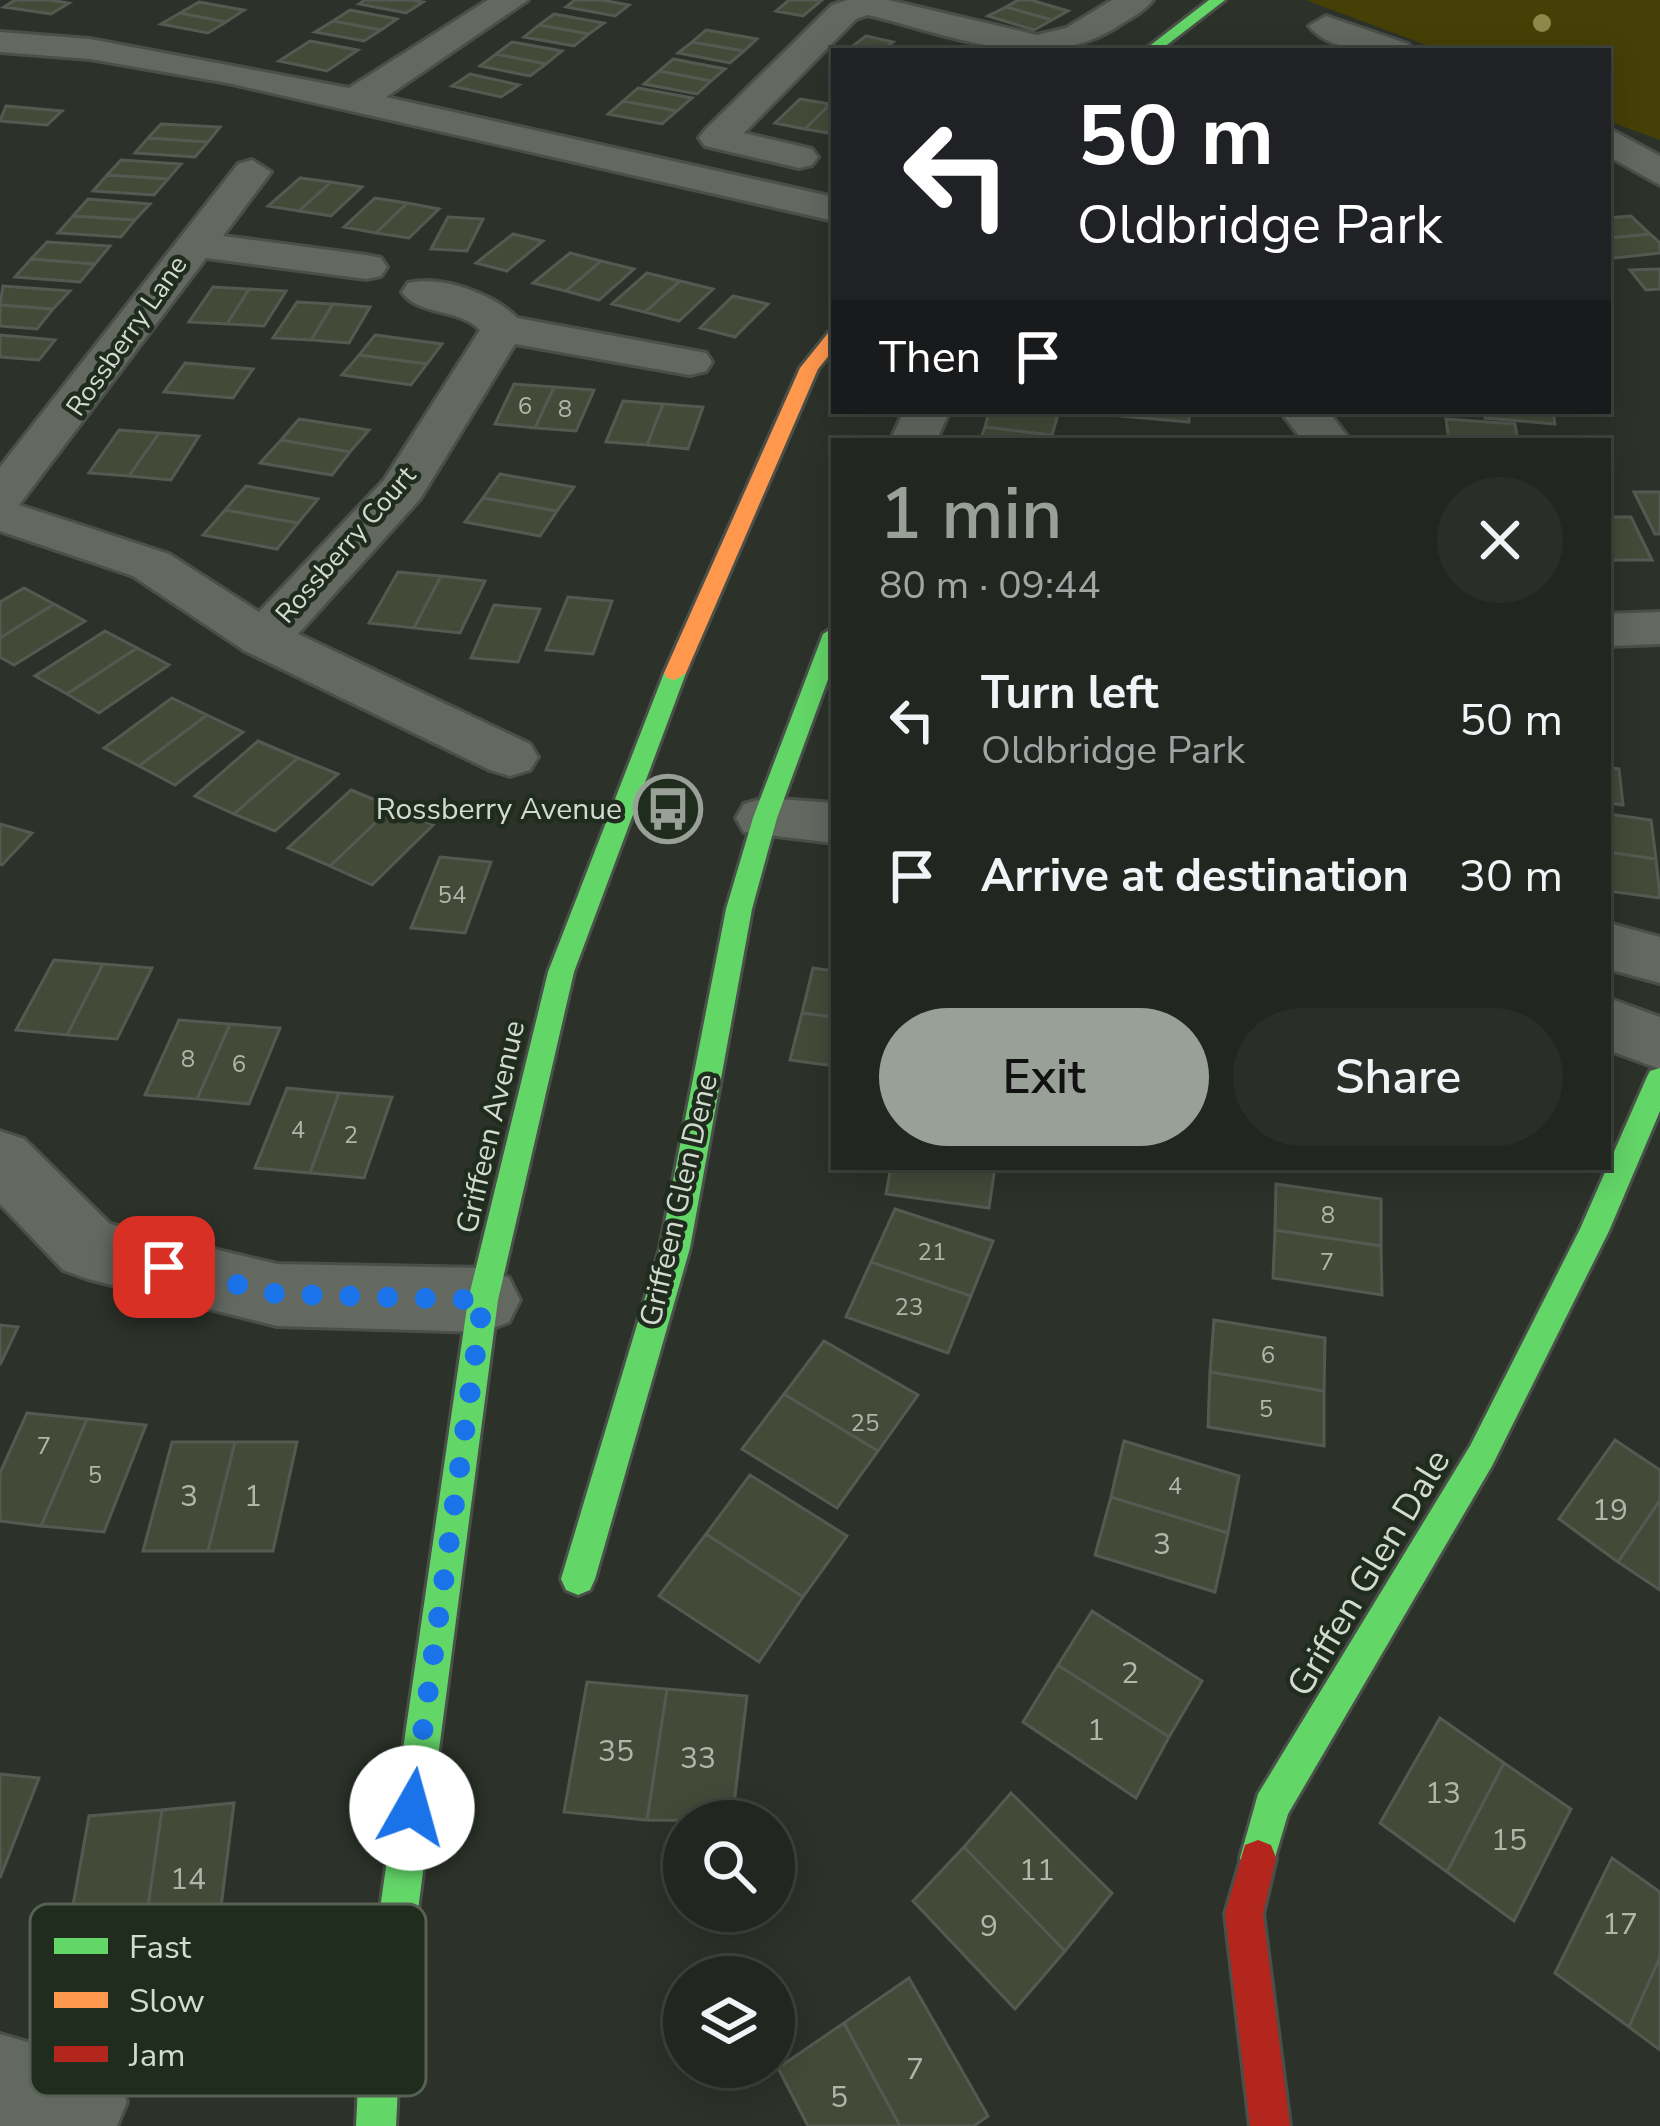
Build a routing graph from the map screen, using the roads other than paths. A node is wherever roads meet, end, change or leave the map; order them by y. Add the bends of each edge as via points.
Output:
1 (511, 0) edge
2 (1136, 0) edge
3 (1218, 0) edge
4 (865, 3) edge
5 (1326, 26) dead end
6 (0, 42) edge
7 (1154, 48) edge
8 (1388, 48) edge
9 (356, 100) junction
10 (831, 163) edge
11 (252, 172) dead end
12 (831, 208) edge
13 (193, 244) junction
14 (366, 267) dead end
15 (423, 292) dead end
16 (503, 329) junction
17 (831, 342) edge
18 (690, 362) dead end
19 (1306, 414) edge
20 (1326, 438) edge
21 (0, 497) edge
22 (0, 515) edge
23 (1660, 628) edge
24 (1611, 630) edge
25 (264, 639) junction
26 (831, 642) edge
27 (510, 757) dead end
28 (765, 818) junction
29 (831, 823) edge
30 (1611, 947) edge
31 (1660, 960) edge
32 (1611, 1024) edge
33 (1660, 1044) edge
34 (1660, 1079) edge
35 (0, 1159) edge
36 (483, 1300) junction
37 (578, 1579) dead end
38 (400, 1904) edge
39 (378, 2096) edge
40 (376, 2126) edge
41 (1270, 2126) edge

1 - 9 street
2 - 4 street via 1077,36 1036,45
3 - 7 street
4 - 10 street via 844,12 718,138
5 - 8 street
6 - 9 street via 113,52
9 - 12 street
11 - 13 street, Rossberry Lane
13 - 14 street
13 - 21 street, Rossberry Lane via 62,428
15 - 16 street via 485,310
16 - 18 street
16 - 25 street, Rossberry Court via 403,489
17 - 36 street, Griffeen Avenue via 809,368 702,603 561,972
19 - 20 street
22 - 25 street via 152,565
23 - 24 street
25 - 27 street
26 - 28 street, Griffeen Glen Dene
28 - 29 street
28 - 37 street, Griffeen Glen Dene via 739,909 675,1248
30 - 31 street
32 - 33 street
34 - 41 street, Griffen Glen Dale via 1481,1456 1271,1807 1244,1915
35 - 36 street via 88,1249 277,1294
36 - 38 street, Griffeen Avenue
39 - 40 street, Griffeen Avenue

